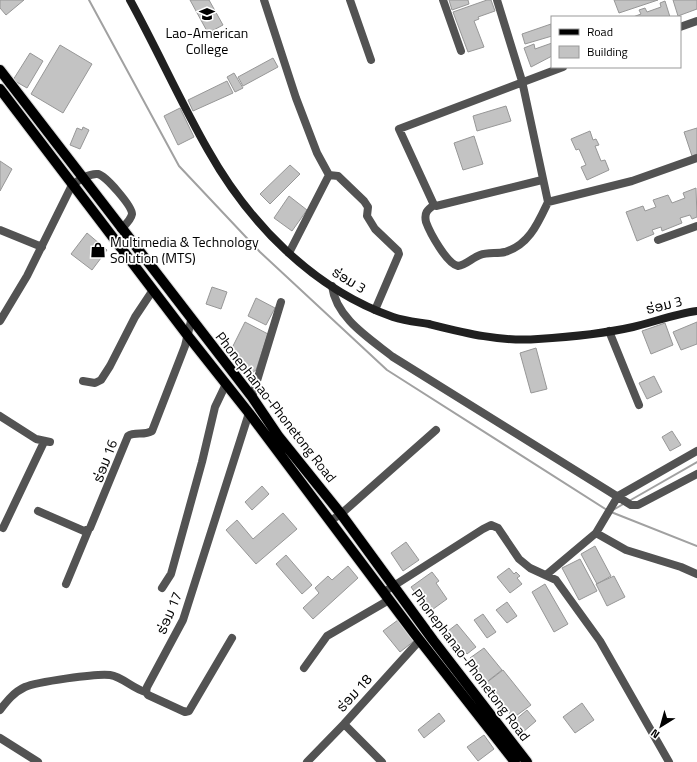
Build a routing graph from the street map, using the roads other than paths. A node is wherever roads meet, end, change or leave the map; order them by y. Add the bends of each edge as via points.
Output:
1 (130, 0) edge
2 (264, 0) edge
3 (350, 0) edge
4 (443, 0) edge
5 (497, 0) edge
6 (697, 21) edge
7 (681, 27) edge
8 (461, 51) dead end
9 (371, 60) dead end
10 (560, 68) edge
11 (0, 70) edge
12 (522, 81) junction
13 (0, 89) edge
14 (697, 158) edge
15 (329, 176) junction
16 (82, 178) junction
17 (542, 180) junction
18 (72, 185) junction
19 (548, 202) junction
20 (434, 205) junction
21 (697, 226) edge
22 (121, 229) junction
23 (0, 230) edge
24 (658, 240) dead end
25 (42, 247) junction
26 (289, 253) junction
27 (332, 286) junction
28 (153, 290) junction
29 (281, 302) dead end
30 (375, 310) junction
31 (697, 310) edge
32 (0, 321) edge
33 (191, 321) junction
34 (608, 331) junction
35 (188, 336) junction
36 (83, 381) dead end
37 (226, 384) junction
38 (252, 398) junction
39 (639, 406) dead end
40 (249, 413) junction
41 (0, 416) edge
42 (436, 430) dead end
43 (275, 440) junction
44 (697, 451) edge
45 (697, 474) edge
46 (618, 498) junction
47 (38, 511) dead end
48 (341, 514) junction
49 (330, 521) junction
50 (3, 528) dead end
51 (88, 531) junction
52 (597, 531) junction
53 (697, 574) edge
54 (546, 576) junction
55 (66, 584) dead end
56 (393, 586) junction
57 (162, 588) dead end
58 (386, 596) junction
59 (232, 638) dead end
60 (420, 640) junction
61 (304, 668) dead end
62 (146, 692) junction
63 (0, 710) edge
64 (344, 724) junction
65 (0, 738) edge
66 (38, 762) edge
67 (306, 762) edge
68 (382, 762) edge
69 (515, 762) edge
70 (527, 762) edge
71 (669, 762) edge

1 - 26 street, ຮ່ອມ 3 via 208,151 236,194
2 - 15 street via 296,98 317,153
3 - 9 street
4 - 8 street
5 - 12 street
6 - 7 street
10 - 12 street
11 - 16 main road, Phonephanao-Phonetong Road
12 - 17 street
12 - 20 street via 399,129
13 - 18 main road, Phonephanao-Phonetong Road
14 - 19 street via 632,181
15 - 26 street
15 - 30 street via 338,176 364,201 375,229 398,251 399,254
16 - 18 street
16 - 22 main road, Phonephanao-Phonetong Road
16 - 22 street via 100,175 130,206 132,214
17 - 19 street
17 - 20 street
18 - 25 street
18 - 28 main road, Phonephanao-Phonetong Road
19 - 20 street via 536,226 525,241 514,249 479,255 458,266 451,263 426,222 427,210
21 - 24 street
22 - 33 main road, Phonephanao-Phonetong Road
23 - 25 street
25 - 32 street
26 - 27 street, ຮ່ອມ 3
27 - 30 street, ຮ່ອມ 3
27 - 46 street via 334,300 341,312 367,337
28 - 35 main road, Phonephanao-Phonetong Road
28 - 36 street via 100,380 95,383
29 - 38 street
30 - 34 street, ຮ່ອມ 3 via 466,334 510,340 537,340
31 - 34 street, ຮ່ອມ 3
33 - 35 street, ຮ່ອມ 16
33 - 38 main road, Phonephanao-Phonetong Road
34 - 39 street
35 - 37 main road, Phonephanao-Phonetong Road
35 - 51 street, ຮ່ອມ 16 via 152,431 144,435 128,436
37 - 40 main road, Phonephanao-Phonetong Road
37 - 57 street via 215,407 171,574
38 - 43 main road, Phonephanao-Phonetong Road
40 - 43 main road, Phonephanao-Phonetong Road
40 - 62 street, ຮ່ອມ 17 via 183,620
41 - 50 street via 47,442
42 - 48 street
43 - 48 main road, Phonephanao-Phonetong Road
43 - 49 main road, Phonephanao-Phonetong Road
44 - 46 street
45 - 46 street via 638,505 631,505
46 - 52 street
47 - 51 street
48 - 49 street
48 - 56 main road, Phonephanao-Phonetong Road
49 - 58 main road, Phonephanao-Phonetong Road
51 - 55 street
52 - 53 street via 626,550
52 - 54 street
54 - 56 street via 519,559 501,530 491,525
54 - 71 street via 556,580 600,641
56 - 58 street
56 - 70 main road, Phonephanao-Phonetong Road
58 - 60 main road, Phonephanao-Phonetong Road
58 - 61 street via 327,636
59 - 62 street via 189,711 185,712
60 - 64 street, ຮ່ອມ 18
60 - 69 main road, Phonephanao-Phonetong Road
62 - 63 street via 108,674 45,681 25,686
64 - 67 street, ຮ່ອມ 18
64 - 68 street
65 - 66 street

